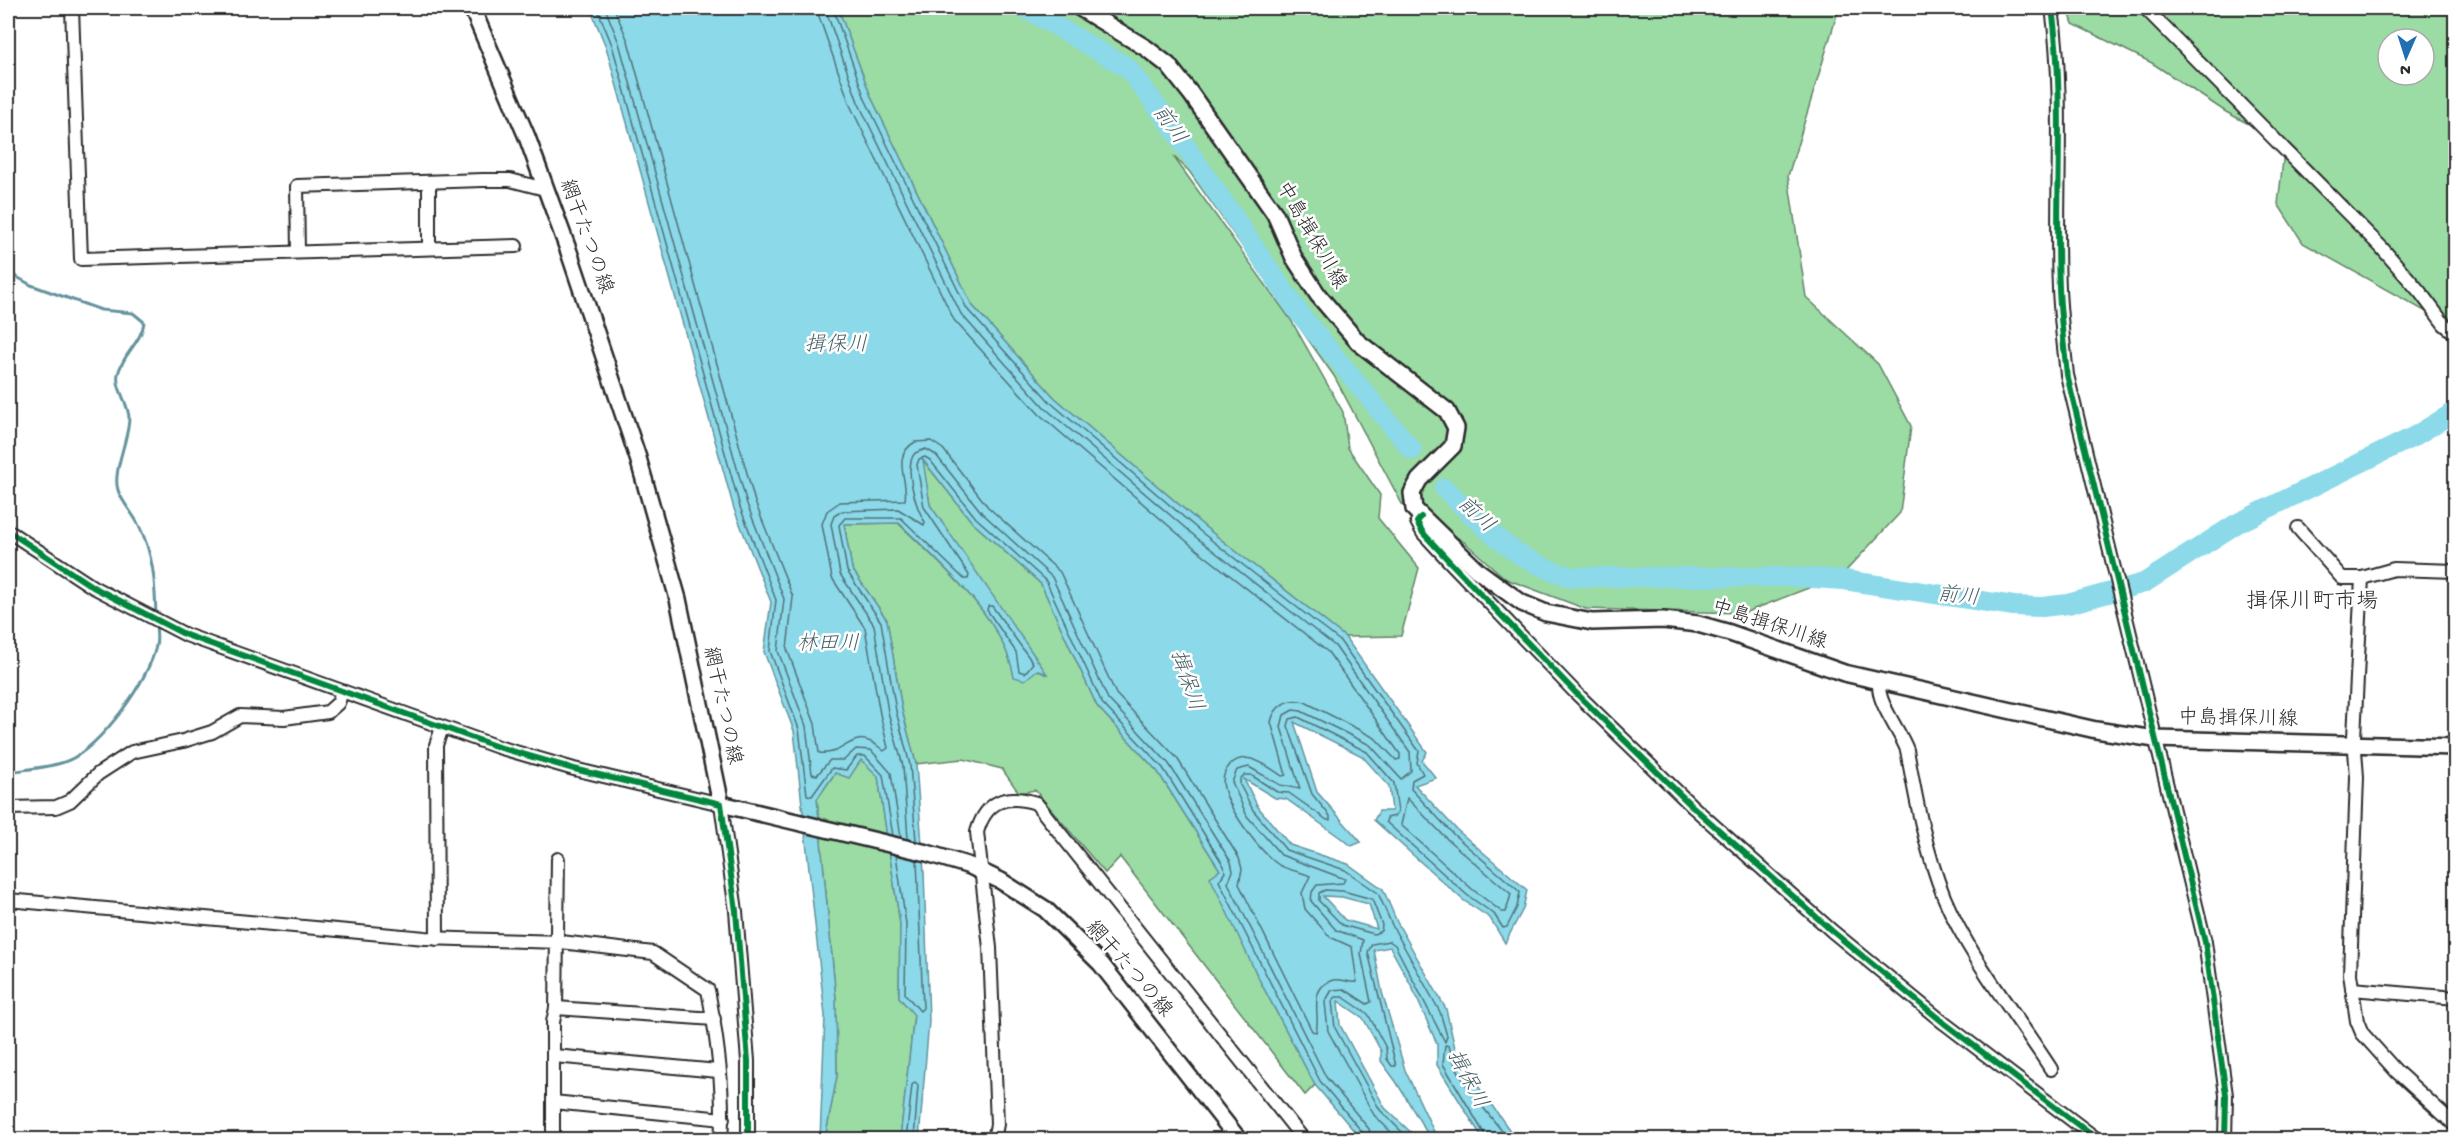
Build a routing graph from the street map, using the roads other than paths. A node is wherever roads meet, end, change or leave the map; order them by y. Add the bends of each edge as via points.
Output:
1 (72, 8) edge
2 (472, 8) edge
3 (1080, 8) edge
4 (2052, 8) edge
5 (2145, 8) edge
6 (429, 182) junction
7 (545, 189) junction
8 (516, 246) dead end
9 (429, 248) junction
10 (298, 252) junction
11 (2456, 334) edge
12 (1421, 517) junction
13 (2298, 528) dead end
14 (8, 531) edge
15 (2456, 571) edge
16 (2362, 578) junction
17 (1880, 682) junction
18 (342, 692) junction
19 (442, 728) junction
20 (2155, 739) junction
21 (2355, 743) junction
22 (2456, 747) edge
23 (726, 806) junction
24 (8, 808) edge
25 (558, 859) dead end
26 (975, 869) junction
27 (8, 900) edge
28 (437, 939) junction
29 (556, 944) junction
30 (2352, 989) junction
31 (2456, 998) edge
32 (555, 1008) junction
33 (714, 1019) junction
34 (554, 1056) junction
35 (2051, 1069) dead end
36 (718, 1071) junction
37 (554, 1102) junction
38 (723, 1119) junction
39 (2456, 1126) edge
40 (553, 1140) edge
41 (721, 1140) edge
42 (748, 1140) edge
43 (994, 1140) edge
44 (1239, 1140) edge
45 (1304, 1140) edge
46 (2098, 1140) edge
47 (2224, 1140) edge

1 - 10 street via 81,259
2 - 7 main road, 網干たつの線
3 - 12 main road, 中島揖保川線 via 1168,65 1275,214 1294,258 1318,295 1358,342 1447,411 1456,428 1453,446 1419,480 1412,493 1414,509
4 - 20 street via 2061,126 2059,288 2067,375
5 - 11 street via 2381,247
6 - 7 street via 510,180
6 - 9 street
6 - 10 street via 297,186
7 - 23 main road, 網干たつの線 via 638,458 678,599
8 - 9 street
9 - 10 street
12 - 17 main road, 中島揖保川線 via 1499,588 1546,613 1592,622 1663,620 1698,624
12 - 46 street via 1418,522 1430,540 1575,692 1692,806 1832,931
13 - 16 street via 2342,579
14 - 18 street via 93,587 182,633
15 - 16 street via 2394,569
16 - 21 street
17 - 20 main road, 中島揖保川線 via 2096,730
17 - 35 street via 1880,698 1907,750 1932,864 1945,898 1981,964
18 - 19 street
18 - 24 street via 338,703 328,712 284,718 240,716 212,732 132,752 98,774 70,801 56,807
19 - 23 street via 574,770
19 - 28 street via 436,745
20 - 21 main road, 中島揖保川線
20 - 47 street via 2205,942 2226,1095
21 - 22 main road, 中島揖保川線
21 - 30 street
23 - 26 main road, 網干たつの線 via 893,844
23 - 42 street via 747,1049
25 - 29 street
26 - 43 street via 988,928 994,1008
26 - 44 main road, 網干たつの線 via 1045,909 1101,964
26 - 45 street via 981,817 1001,800 1018,797 1036,803
27 - 28 street
28 - 29 street
29 - 32 street
29 - 33 street via 653,953 708,990
30 - 31 street
30 - 39 street via 2362,1034
32 - 33 street
32 - 34 street
33 - 36 street
34 - 36 street
34 - 37 street
36 - 38 street
37 - 38 street
37 - 40 street
38 - 41 street

